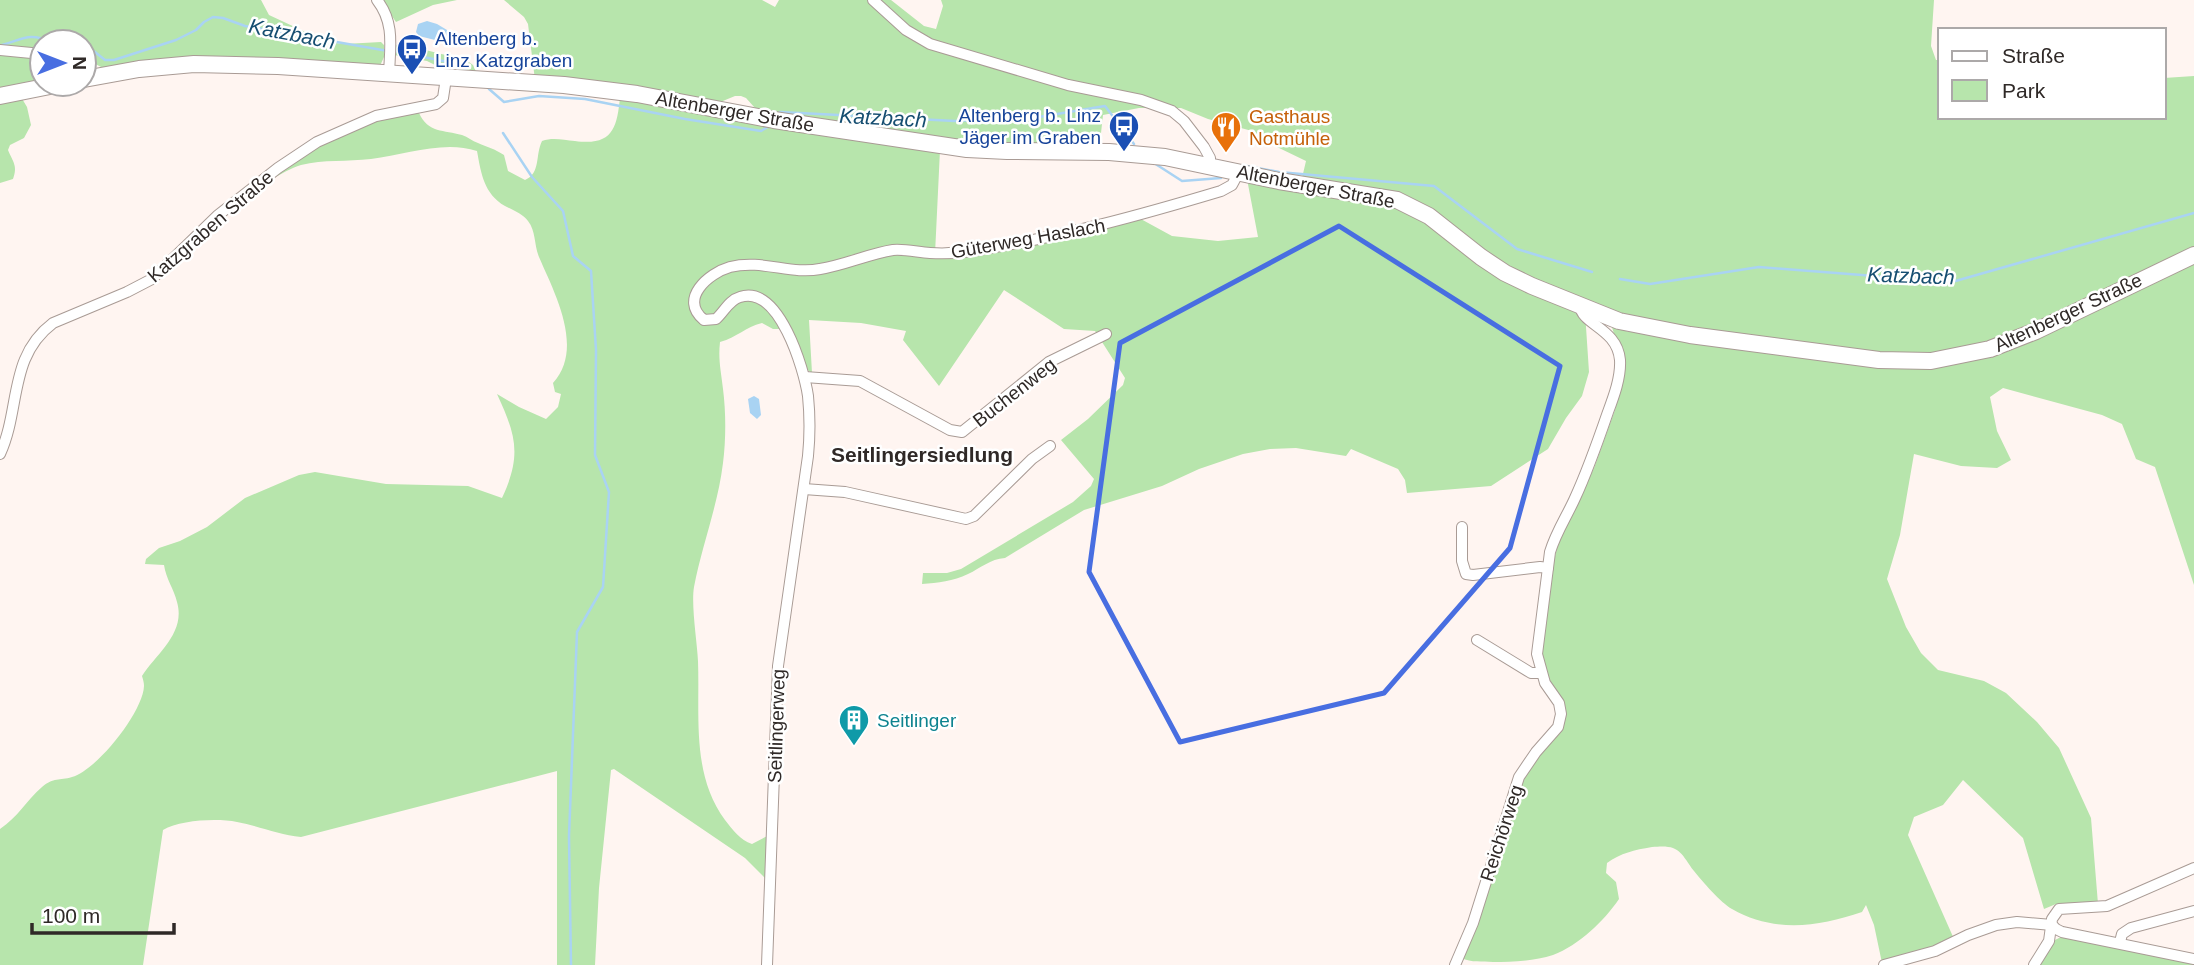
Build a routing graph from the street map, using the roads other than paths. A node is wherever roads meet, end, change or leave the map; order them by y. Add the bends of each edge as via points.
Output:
1 (377, 0) edge
2 (873, 0) edge
3 (1, 50) edge
4 (28, 53) edge
5 (390, 60) junction
6 (98, 76) edge
7 (446, 78) junction
8 (28, 90) edge
9 (0, 96) edge
10 (1210, 165) junction
11 (1239, 172) junction
12 (2194, 255) edge
13 (1580, 306) junction
14 (1106, 334) dead end
15 (805, 377) junction
16 (1050, 446) dead end
17 (0, 454) edge
18 (804, 489) junction
19 (1462, 527) dead end
20 (1548, 568) junction
21 (1477, 640) dead end
22 (1541, 673) junction
23 (2194, 868) edge
24 (2194, 911) edge
25 (2052, 925) junction
26 (2120, 942) junction
27 (2194, 959) edge
28 (767, 965) edge
29 (1455, 965) edge
30 (1884, 965) edge
31 (2034, 965) edge

1 - 5 street via 391,27
2 - 10 street via 906,30 930,44 1068,85 1164,107 1184,121 1208,153
3 - 4 street
5 - 6 street, Altenberger Straße via 278,66 194,64
5 - 7 street, Altenberger Straße
7 - 10 street, Altenberger Straße via 591,87 967,149 1124,153
7 - 17 street, Katzgraben Straße via 443,98 436,104 376,116 317,142 217,216 152,279 43,330 21,365
8 - 9 street
10 - 11 street, Altenberger Straße
11 - 13 street, Altenberger Straße via 1404,203 1506,273
11 - 15 street, Güterweg Haslach via 1232,185 1221,191 1081,230 960,253 890,251 813,270 744,264 705,279 695,302 704,320 716,319 741,296 764,302 790,338
12 - 13 street, Altenberger Straße via 2013,341 1931,360 1879,360 1690,335 1632,324
13 - 20 street, Reichörweg via 1582,314 1617,346 1620,372 1590,463 1554,537
14 - 15 street, Buchenweg via 1049,362 962,432 950,430 860,381
15 - 18 street, Güterweg Haslach via 810,424
16 - 18 street via 966,519 845,492
18 - 28 street, Seitlingerweg via 778,666
19 - 20 street via 1466,574
20 - 22 street, Reichörweg via 1537,643
21 - 22 street via 1531,673
22 - 29 street, Reichörweg via 1559,703 1558,727 1519,777 1473,923
23 - 25 street via 2107,906 2059,909
24 - 26 street via 2131,928
25 - 26 street via 2063,932
25 - 30 street via 1996,925 1935,951
25 - 31 street via 2049,941
26 - 27 street

